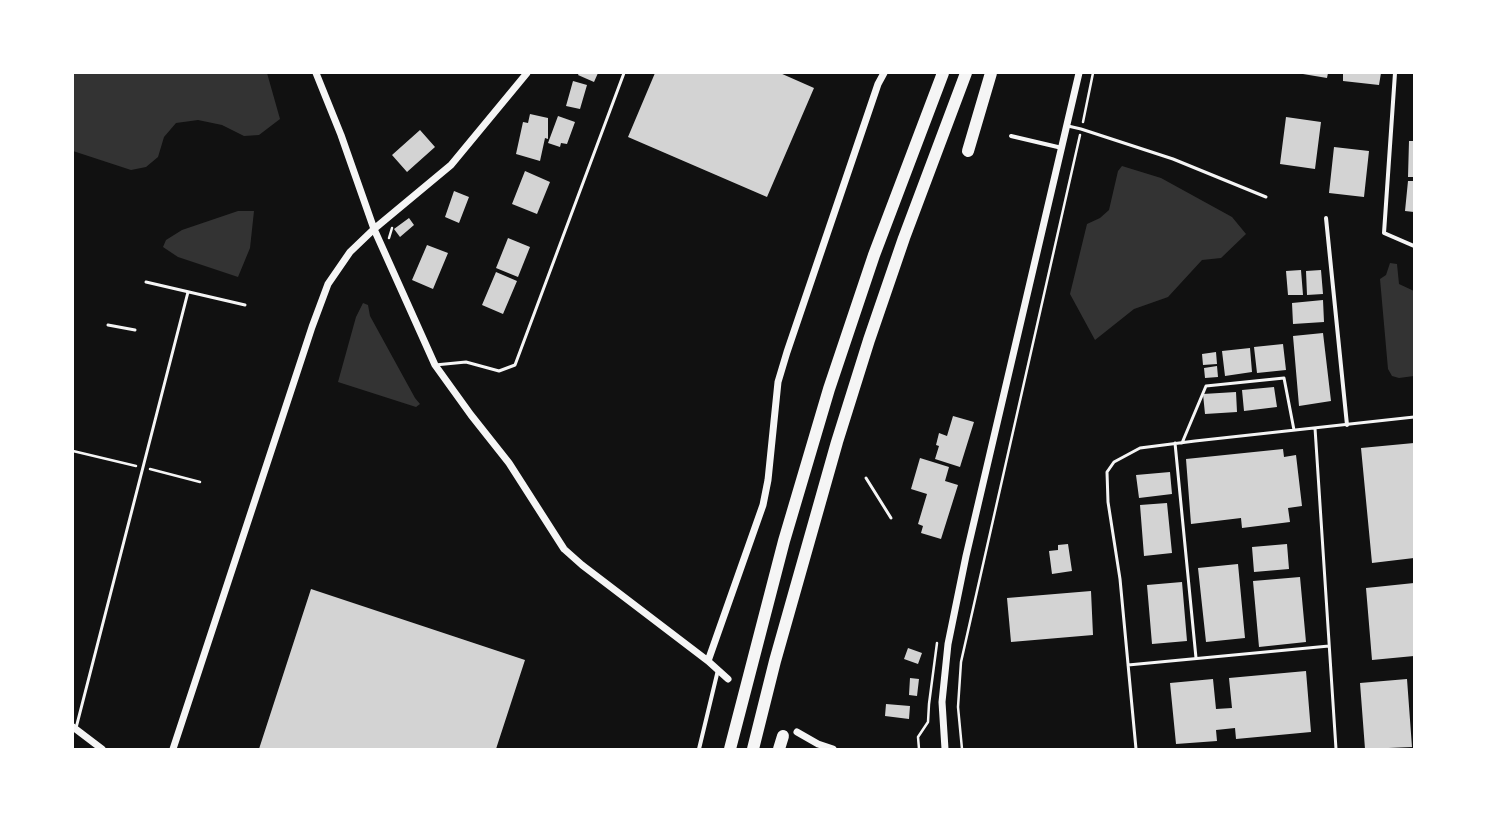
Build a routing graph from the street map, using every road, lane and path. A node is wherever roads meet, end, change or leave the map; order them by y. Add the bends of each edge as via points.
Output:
1 (316, 73) edge
2 (527, 73) edge
3 (624, 73) edge
4 (884, 73) edge
5 (943, 73) edge
6 (966, 73) edge
7 (991, 73) edge
8 (1079, 73) edge
9 (1093, 73) edge
10 (1395, 73) edge
11 (1068, 126) junction
12 (1081, 129) junction
13 (1011, 136) dead end
14 (1062, 148) junction
15 (968, 151) dead end
16 (1266, 197) dead end
17 (1326, 218) dead end
18 (374, 229) junction
19 (1414, 246) edge
20 (146, 282) dead end
21 (188, 292) junction
22 (245, 305) dead end
23 (108, 325) dead end
24 (135, 330) dead end
25 (435, 365) junction
26 (1414, 417) edge
27 (1347, 424) junction
28 (1315, 428) junction
29 (1294, 430) junction
30 (1182, 442) junction
31 (1175, 444) junction
32 (866, 478) dead end
33 (891, 518) dead end
34 (1329, 646) junction
35 (936, 650) dead end
36 (1196, 658) junction
37 (708, 661) junction
38 (1128, 664) junction
39 (718, 670) junction
40 (728, 679) dead end
41 (75, 729) edge
42 (797, 732) dead end
43 (783, 736) dead end
44 (817, 747) edge
45 (102, 749) edge
46 (173, 749) edge
47 (700, 749) edge
48 (730, 749) edge
49 (754, 749) edge
50 (779, 749) edge
51 (833, 749) edge
52 (919, 749) edge
53 (945, 749) edge
54 (962, 749) edge
55 (1136, 749) edge
56 (1336, 749) edge

1 - 18 street
2 - 18 street via 451,164
3 - 25 lane via 514,365 499,371 466,362
4 - 37 street via 878,84 778,382 763,505
5 - 48 highway via 874,255 829,388 784,541
6 - 49 highway via 904,238 837,442 775,661
7 - 15 highway
8 - 11 street
9 - 12 path
10 - 19 street via 1384,233
11 - 12 lane
11 - 14 street
12 - 16 lane via 1173,159
12 - 54 path via 961,662 958,707
13 - 14 street
14 - 53 street via 966,556 948,644 942,702
17 - 27 street
18 - 25 street
18 - 46 street via 350,252 328,284
20 - 21 lane
21 - 22 lane
21 - 41 lane
23 - 24 lane
25 - 37 street via 471,416 509,463 564,549
26 - 27 lane
27 - 28 lane
28 - 29 lane
28 - 34 lane
29 - 30 lane
29 - 30 lane via 1284,378 1206,386
30 - 31 lane
31 - 36 lane
31 - 38 lane via 1140,448 1114,462 1106,472
32 - 33 lane
34 - 36 lane
34 - 56 lane
35 - 52 path via 928,722 918,737
36 - 38 lane
37 - 39 street
38 - 55 lane
39 - 40 street
39 - 47 street
41 - 45 street
42 - 44 street
43 - 50 highway
44 - 51 street

